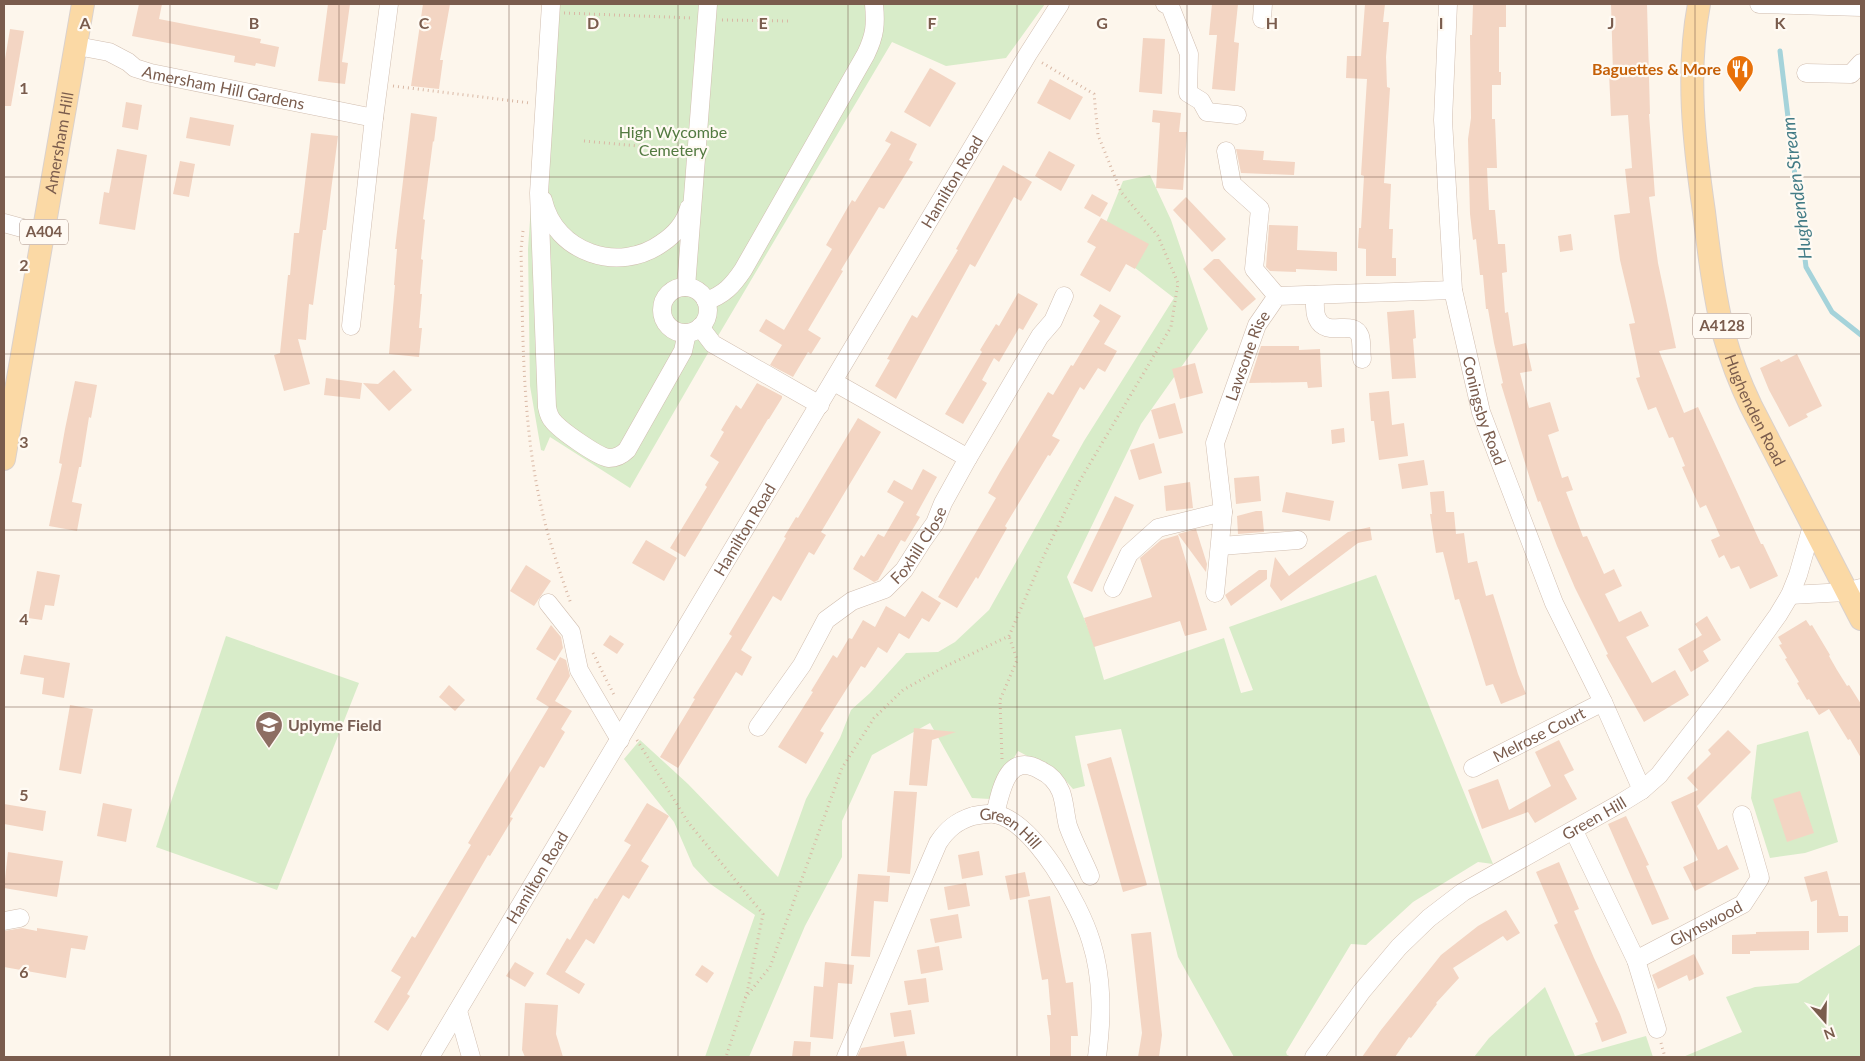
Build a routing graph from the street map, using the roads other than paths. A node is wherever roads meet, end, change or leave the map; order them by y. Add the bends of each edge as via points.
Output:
1 (83, 4) edge
2 (389, 4) edge
3 (708, 4) edge
4 (874, 4) edge
5 (1060, 4) edge
6 (1170, 4) edge
7 (1448, 4) edge
8 (1699, 4) edge
9 (1759, 4) edge
10 (1861, 7) edge
11 (557, 8) edge
12 (77, 46) junction
13 (1861, 63) edge
14 (1806, 73) dead end
15 (1237, 115) dead end
16 (374, 118) junction
17 (1226, 151) dead end
18 (539, 186) junction
19 (693, 195) junction
20 (4, 223) edge
21 (557, 230) junction
22 (44, 234) junction
23 (540, 238) junction
24 (662, 243) junction
25 (688, 263) junction
26 (686, 287) junction
27 (1453, 290) junction
28 (1315, 295) junction
29 (1064, 296) dead end
30 (1277, 296) junction
31 (706, 301) junction
32 (351, 326) dead end
33 (694, 330) junction
34 (1362, 359) dead end
35 (834, 382) junction
36 (820, 405) junction
37 (968, 458) junction
38 (4, 459) edge
39 (1223, 512) junction
40 (1812, 526) junction
41 (1298, 540) dead end
42 (1221, 546) junction
43 (1113, 588) dead end
44 (1854, 590) edge
45 (1215, 593) dead end
46 (1790, 595) junction
47 (548, 603) dead end
48 (1861, 619) edge
49 (1604, 702) junction
50 (758, 727) dead end
51 (624, 733) junction
52 (1473, 768) dead end
53 (1642, 790) junction
54 (995, 814) junction
55 (1742, 815) dead end
56 (1574, 831) junction
57 (1090, 876) dead end
58 (1636, 960) junction
59 (458, 1011) junction
60 (1657, 1029) dead end
61 (436, 1057) edge
62 (471, 1057) edge
63 (846, 1057) edge
64 (1097, 1057) edge
65 (1314, 1057) edge

1 - 12 main road, Amersham Hill / A404
2 - 16 street
3 - 19 street
4 - 31 street via 875,29 866,54 743,270 727,291
5 - 35 street, Hamilton Road
6 - 15 street via 1189,54 1188,93 1201,101 1206,112
7 - 27 street, Coningsby Road via 1443,120
8 - 40 main road, Hughenden Road / A4128 via 1692,57 1695,146 1724,334 1736,374
9 - 10 street
11 - 18 street
12 - 16 street, Amersham Hill Gardens via 109,52 135,68 151,73
12 - 22 main road, Amersham Hill / A404
13 - 14 street via 1851,74
16 - 32 street
17 - 30 street via 1232,184 1260,209 1254,269
18 - 21 street via 545,211
18 - 23 street
19 - 24 street via 687,215 673,236
19 - 25 street
20 - 22 street
21 - 23 street via 547,230
21 - 24 street via 579,249 602,258 628,258
22 - 38 main road, Amersham Hill / A404
23 - 33 street via 547,407 552,420 605,457 611,458 627,450
24 - 25 street via 677,246
25 - 26 street
26 - 31 street via 697,290
26 - 33 street via 669,292 662,312 667,325 673,330
27 - 28 street, Lawsone Rise
27 - 49 street, Coningsby Road via 1481,412 1554,603
28 - 30 street, Lawsone Rise
28 - 34 street via 1317,318 1322,325 1330,329 1356,330 1360,336
29 - 37 street, Foxhill Close via 1053,321 1040,336
30 - 39 street, Lawsone Rise via 1257,325 1215,443
31 - 33 street via 708,315
33 - 36 street via 712,344
35 - 36 street, Hamilton Road
35 - 37 street
36 - 51 street, Hamilton Road
37 - 50 street, Foxhill Close via 942,503 935,523 904,570 885,589 852,601 826,620 802,665
39 - 42 street, Lawsone Rise
39 - 43 street via 1158,528 1129,554
40 - 44 main road, Hughenden Road / A4128
40 - 46 street, Green Hill
41 - 42 street
42 - 45 street, Lawsone Rise
44 - 46 street
44 - 48 main road, Hughenden Road / A4128
46 - 53 street, Green Hill via 1721,695 1659,775
47 - 51 street via 571,632 579,670
49 - 52 street, Melrose Court
49 - 53 street, Coningsby Road
51 - 59 street, Hamilton Road
53 - 56 street, Green Hill
54 - 57 street via 1001,791 1016,767 1030,766 1046,774 1058,785 1068,824
54 - 63 street, Green Hill via 965,818 944,833
54 - 64 street, Green Hill via 1022,830 1043,852 1076,904 1091,941 1100,982 1101,1024
55 - 58 street, Glynswood via 1760,878 1743,904
56 - 58 street
56 - 65 street, Green Hill via 1463,892 1429,918 1362,991
58 - 60 street
59 - 61 street, Hamilton Road
59 - 62 street

